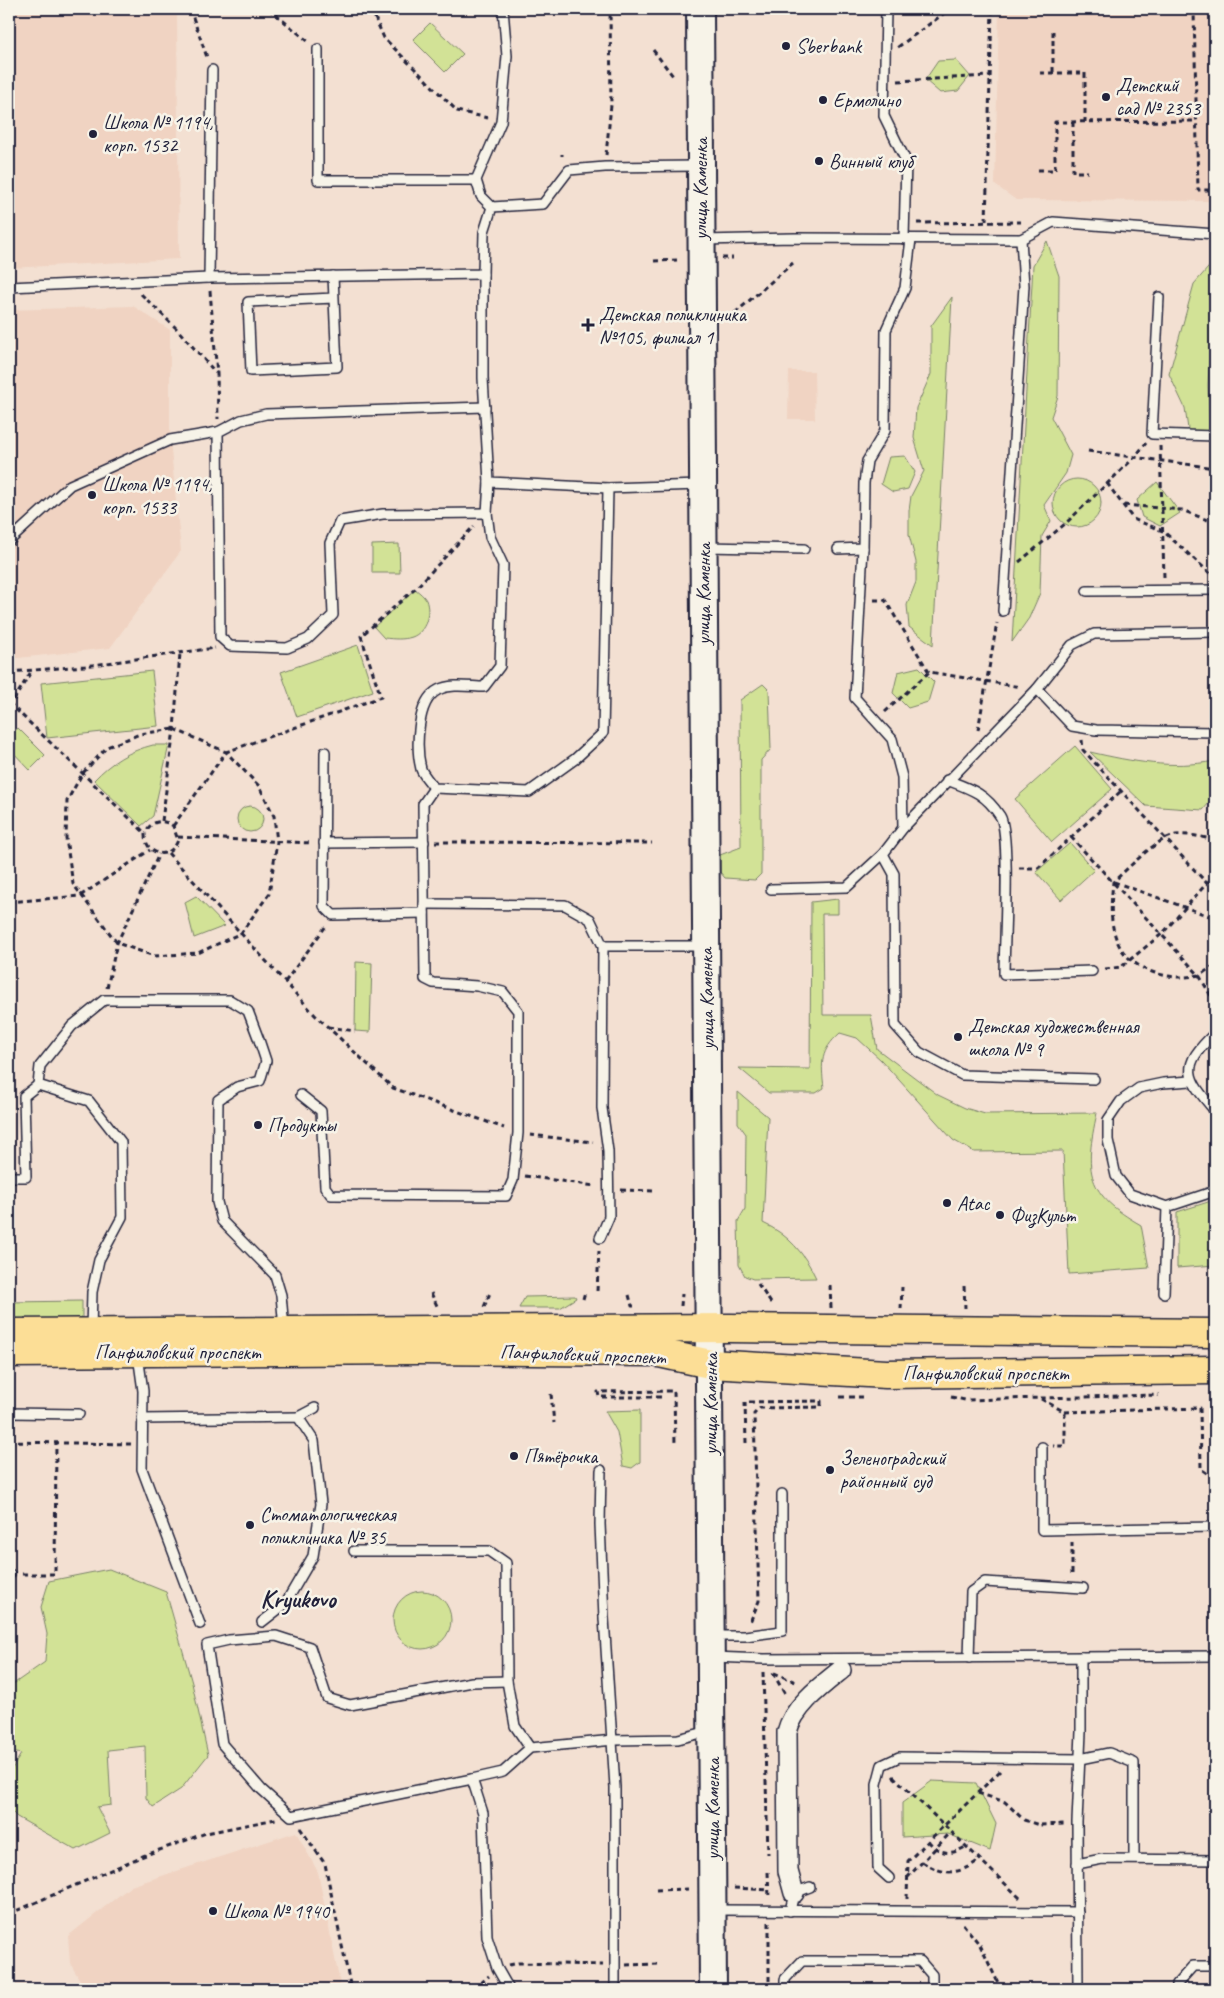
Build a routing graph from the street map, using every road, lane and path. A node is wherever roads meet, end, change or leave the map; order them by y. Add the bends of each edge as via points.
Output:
1 (190, 9) edge
2 (269, 9) edge
3 (371, 9) edge
4 (503, 9) edge
5 (610, 9) edge
6 (700, 9) edge
7 (886, 9) edge
8 (950, 9) edge
9 (992, 9) edge
10 (1197, 9) edge
11 (1053, 31) dead end
12 (318, 49) joint
13 (653, 50) dead end
14 (885, 56) junction
15 (212, 70) joint
16 (1040, 73) dead end
17 (1053, 73) junction
18 (673, 76) dead end
19 (990, 76) junction
20 (885, 82) junction
21 (1197, 121) junction
22 (501, 122) junction
23 (1073, 122) junction
24 (1085, 122) junction
25 (700, 166) junction
26 (606, 167) junction
27 (1038, 170) dead end
28 (1088, 172) dead end
29 (476, 180) junction
30 (1215, 190) edge
31 (492, 207) junction
32 (986, 221) junction
33 (1053, 222) junction
34 (904, 223) junction
35 (1215, 234) edge
36 (907, 239) junction
37 (1021, 239) junction
38 (700, 240) junction
39 (793, 263) dead end
40 (483, 274) junction
41 (333, 276) junction
42 (209, 278) junction
43 (128, 282) junction
44 (9, 287) edge
45 (1159, 297) dead end
46 (334, 298) junction
47 (735, 313) dead end
48 (217, 374) junction
49 (485, 407) junction
50 (218, 432) junction
51 (1152, 434) junction
52 (1215, 436) edge
53 (1088, 452) dead end
54 (1136, 457) junction
55 (1161, 462) junction
56 (1215, 468) edge
57 (490, 482) junction
58 (1107, 483) junction
59 (702, 484) junction
60 (608, 488) junction
61 (1123, 505) junction
62 (1162, 508) junction
63 (487, 513) junction
64 (1215, 523) edge
65 (1162, 531) junction
66 (9, 541) edge
67 (702, 547) junction
68 (863, 548) junction
69 (804, 549) dead end
70 (838, 549) dead end
71 (1005, 574) junction
72 (1215, 578) edge
73 (1164, 590) junction
74 (1215, 590) edge
75 (1087, 591) dead end
76 (860, 600) junction
77 (1002, 611) joint
78 (1215, 632) edge
79 (230, 646) junction
80 (180, 653) junction
81 (32, 670) junction
82 (9, 672) edge
83 (929, 672) junction
84 (986, 682) junction
85 (1037, 689) junction
86 (9, 705) edge
87 (875, 720) junction
88 (1080, 727) junction
89 (174, 729) junction
90 (1215, 732) edge
91 (226, 752) junction
92 (325, 752) dead end
93 (974, 752) junction
94 (82, 774) junction
95 (947, 780) junction
96 (434, 788) junction
97 (1121, 791) junction
98 (162, 821) junction
99 (174, 826) junction
100 (903, 828) junction
101 (145, 833) junction
102 (178, 837) junction
103 (1071, 837) junction
104 (1165, 838) junction
105 (1215, 840) edge
106 (277, 842) junction
107 (424, 842) junction
108 (324, 843) junction
109 (652, 843) dead end
110 (150, 850) junction
111 (168, 853) junction
112 (159, 854) junction
113 (883, 854) junction
114 (1006, 868) junction
115 (1215, 874) edge
116 (1113, 882) junction
117 (1206, 883) junction
118 (771, 889) dead end
119 (1215, 892) edge
120 (80, 896) junction
121 (9, 902) edge
122 (1185, 907) junction
123 (424, 909) junction
124 (333, 915) junction
125 (1215, 918) edge
126 (241, 933) junction
127 (1163, 933) junction
128 (117, 943) junction
129 (602, 946) junction
130 (705, 946) junction
131 (1132, 959) junction
132 (1215, 965) edge
133 (1092, 972) joint
134 (1199, 975) junction
135 (285, 982) junction
136 (104, 1000) junction
137 (1215, 1003) edge
138 (327, 1027) junction
139 (354, 1031) dead end
140 (1215, 1033) edge
141 (1094, 1079) dead end
142 (1191, 1082) junction
143 (38, 1085) junction
144 (301, 1095) dead end
145 (1215, 1111) edge
146 (518, 1133) junction
147 (599, 1143) dead end
148 (514, 1175) junction
149 (9, 1177) edge
150 (609, 1190) junction
151 (654, 1191) dead end
152 (1215, 1191) edge
153 (1167, 1207) junction
154 (600, 1238) joint
155 (758, 1284) dead end
156 (830, 1285) dead end
157 (964, 1286) dead end
158 (902, 1287) dead end
159 (597, 1291) dead end
160 (584, 1292) dead end
161 (431, 1293) dead end
162 (490, 1293) dead end
163 (1164, 1293) dead end
164 (629, 1295) dead end
165 (583, 1299) dead end
166 (632, 1306) dead end
167 (772, 1306) dead end
168 (482, 1310) dead end
169 (439, 1311) dead end
170 (831, 1312) dead end
171 (965, 1312) dead end
172 (901, 1313) dead end
173 (709, 1328) junction
174 (284, 1331) junction
175 (9, 1333) edge
176 (1215, 1334) edge
177 (91, 1342) junction
178 (138, 1342) junction
179 (9, 1352) edge
180 (710, 1364) junction
181 (1215, 1370) edge
182 (551, 1394) dead end
183 (1166, 1395) dead end
184 (946, 1396) dead end
185 (661, 1397) dead end
186 (840, 1397) dead end
187 (869, 1397) dead end
188 (1040, 1399) junction
189 (315, 1408) dead end
190 (1065, 1412) junction
191 (9, 1413) edge
192 (79, 1414) dead end
193 (298, 1417) junction
194 (142, 1419) junction
195 (554, 1423) dead end
196 (9, 1442) edge
197 (56, 1443) junction
198 (746, 1443) dead end
199 (142, 1444) junction
200 (675, 1445) dead end
201 (1042, 1447) joint
202 (601, 1470) dead end
203 (1215, 1478) edge
204 (782, 1494) dead end
205 (1215, 1527) edge
206 (1072, 1529) junction
207 (354, 1551) dead end
208 (10, 1574) edge
209 (1072, 1587) junction
210 (1083, 1588) dead end
211 (262, 1622) dead end
212 (200, 1624) dead end
213 (744, 1636) junction
214 (711, 1646) junction
215 (1215, 1656) edge
216 (1081, 1657) junction
217 (969, 1658) junction
218 (762, 1659) junction
219 (841, 1670) dead end
220 (773, 1673) junction
221 (507, 1681) junction
222 (818, 1690) junction
223 (796, 1712) junction
224 (712, 1730) junction
225 (614, 1740) junction
226 (530, 1748) junction
227 (1013, 1758) junction
228 (1080, 1759) junction
229 (882, 1765) junction
230 (472, 1779) junction
231 (977, 1793) junction
232 (292, 1816) junction
233 (1077, 1822) junction
234 (943, 1826) junction
235 (950, 1833) junction
236 (928, 1841) junction
237 (965, 1847) junction
238 (935, 1849) junction
239 (1134, 1858) junction
240 (979, 1860) junction
241 (1215, 1860) edge
242 (768, 1861) dead end
243 (922, 1862) junction
244 (1077, 1864) junction
245 (768, 1871) dead end
246 (889, 1878) dead end
247 (907, 1878) junction
248 (798, 1897) junction
249 (712, 1910) junction
250 (769, 1911) junction
251 (907, 1912) junction
252 (953, 1912) junction
253 (1036, 1912) junction
254 (1078, 1912) junction
255 (9, 1914) edge
256 (657, 1964) dead end
257 (615, 1965) junction
258 (1215, 1966) edge
259 (497, 1968) junction
260 (351, 1989) edge
261 (474, 1989) edge
262 (509, 1989) edge
263 (615, 1989) edge
264 (713, 1989) edge
265 (769, 1989) edge
266 (785, 1989) edge
267 (932, 1989) edge
268 (1001, 1989) edge
269 (1078, 1989) edge
270 (1177, 1989) edge

1 - 15 path
2 - 12 path
3 - 22 path via 384,38 458,110
4 - 22 lane via 507,56
5 - 26 path via 611,105
6 - 25 main road, улица Каменка
7 - 14 lane
8 - 14 path
9 - 19 path
10 - 21 path via 1194,11
11 - 17 path
12 - 29 lane via 318,180
13 - 18 path
14 - 20 lane
15 - 42 lane
16 - 17 path
17 - 24 path via 1085,73
19 - 20 path
19 - 32 path
20 - 34 lane via 884,116 906,161
21 - 24 path
21 - 30 path via 1198,190
22 - 29 lane
23 - 24 path
23 - 27 path via 1055,122 1055,170
23 - 28 path via 1073,172
25 - 26 lane
25 - 38 main road, улица Каменка
26 - 31 lane via 569,170 543,204
29 - 31 lane via 481,196
31 - 40 lane via 484,232
32 - 33 path
32 - 34 path
33 - 35 lane
33 - 37 lane
34 - 36 lane
36 - 37 lane
36 - 38 lane
36 - 68 lane via 905,288 886,330 885,431 867,461
37 - 71 lane via 1024,286
38 - 59 main road, улица Каменка
39 - 47 path
40 - 41 lane
40 - 49 lane
41 - 42 lane
41 - 46 lane
42 - 43 lane
42 - 48 path
43 - 44 lane
43 - 48 path via 176,328
45 - 51 lane
46 - 46 lane via 337,368 250,371 248,302
48 - 50 path
49 - 50 lane via 266,414 241,420
49 - 57 lane
50 - 66 lane via 170,440 70,485
50 - 79 lane via 220,637
51 - 52 lane
51 - 54 path
51 - 55 path via 1160,441
53 - 54 path
54 - 55 path
54 - 58 path
55 - 56 path
55 - 62 path
57 - 60 lane
57 - 63 lane
58 - 61 path
58 - 71 path
59 - 60 lane
59 - 67 main road, улица Каменка
60 - 96 lane via 603,733 576,759 528,792
61 - 62 path
61 - 65 path via 1133,519
62 - 64 path via 1182,510
62 - 65 path
63 - 79 lane via 383,514 340,522 330,543 333,615 308,639 287,648
63 - 91 path via 415,589 361,636 381,696
63 - 96 lane via 490,537 503,564 500,666 484,687 453,686 438,690 429,698 417,740 422,771
65 - 72 path
65 - 73 path
67 - 69 lane
67 - 130 main road, улица Каменка
68 - 70 lane
68 - 76 lane
71 - 77 lane
73 - 74 lane
73 - 75 lane
76 - 83 path via 885,600
76 - 87 lane via 855,698
77 - 84 path
78 - 85 lane via 1094,634 1072,646
79 - 80 path
80 - 81 path
80 - 89 path
81 - 82 path
81 - 86 path
83 - 84 path
83 - 87 path
84 - 85 path
84 - 93 path
85 - 88 lane via 1072,726
85 - 93 lane
86 - 94 path
87 - 100 lane via 892,739 902,776
88 - 90 lane
88 - 97 path via 1083,750
89 - 91 path
89 - 94 path via 140,734 107,747
89 - 98 path
91 - 99 path
91 - 106 path via 259,786 274,816
92 - 108 lane
93 - 95 lane
94 - 101 path
94 - 120 path via 67,801 66,839 73,884
95 - 100 lane
95 - 114 lane via 980,792 1001,817
96 - 107 lane via 423,804
97 - 103 path
97 - 104 path
98 - 99 path
98 - 101 path via 152,824
99 - 102 path
100 - 113 lane
101 - 110 path
102 - 106 path
102 - 111 path via 176,846
103 - 114 path via 1038,868
103 - 116 path
104 - 105 path via 1186,836
104 - 116 path
104 - 117 path
106 - 108 path
106 - 126 path via 269,894
107 - 108 lane
107 - 109 path
107 - 123 lane
108 - 124 lane via 324,906
110 - 112 path
110 - 120 path
111 - 112 path
111 - 126 path
112 - 128 path
113 - 118 lane via 847,888
113 - 141 lane via 894,874 895,1025 919,1052 962,1075
114 - 133 lane via 1004,974
115 - 117 path
116 - 122 path
116 - 127 path
116 - 131 path via 1110,914 1118,944
117 - 119 path
117 - 122 path
120 - 121 path
120 - 128 path
122 - 125 path
122 - 127 path
123 - 124 lane
123 - 129 lane via 565,905 590,919
123 - 146 lane via 425,979 433,983 477,986 503,992 518,1012
124 - 135 path
126 - 128 path via 198,954 154,956
126 - 135 path
127 - 131 path
127 - 134 path
128 - 136 path
129 - 130 lane
129 - 150 lane via 602,1108
130 - 173 main road, улица Каменка
131 - 133 path via 1121,967
131 - 134 path via 1138,967 1166,976
132 - 134 path
134 - 137 path
135 - 138 path
136 - 143 lane via 72,1026 40,1066
136 - 174 lane via 230,1000 248,1012 266,1061 260,1081 237,1087 218,1100 217,1202 222,1221 275,1274 281,1295
138 - 139 path
138 - 146 path via 393,1088
140 - 142 lane via 1200,1047 1191,1065
142 - 145 lane
142 - 153 lane via 1139,1088 1120,1101 1108,1120 1108,1140 1116,1176 1130,1194
143 - 149 lane via 24,1096 26,1177
143 - 177 lane via 89,1101 120,1142 122,1217 99,1260 92,1292
144 - 148 lane via 321,1111 325,1186 331,1195 506,1196
146 - 147 path
146 - 148 lane
148 - 150 path via 600,1186
150 - 151 path
150 - 154 lane via 609,1217
152 - 153 lane
153 - 163 lane
154 - 159 path
155 - 167 path
156 - 170 path
157 - 171 path
158 - 172 path
160 - 165 path
161 - 169 path
162 - 168 path
164 - 166 path
173 - 174 main road, Панфиловский проспект
173 - 176 main road, Панфиловский проспект
173 - 180 main road, улица Каменка
174 - 178 main road, Панфиловский проспект
175 - 177 main road, Панфиловский проспект
177 - 178 main road, Панфиловский проспект
177 - 179 main road, Панфиловский проспект
178 - 180 main road, Панфиловский проспект via 655,1352
178 - 194 lane
180 - 181 main road, Панфиловский проспект via 886,1374
180 - 214 main road, улица Каменка
182 - 195 path
183 - 188 path
184 - 188 path via 965,1400
185 - 200 path via 599,1397 598,1392 674,1391
186 - 187 path
188 - 190 path
189 - 193 lane
190 - 201 path via 1065,1446
190 - 203 path via 1200,1408 1201,1469
191 - 192 lane
193 - 194 lane
193 - 211 lane via 314,1441 321,1504 313,1556 285,1604
194 - 199 lane
196 - 197 path
197 - 199 path
197 - 208 path via 55,1574
198 - 213 path via 745,1402 821,1401 821,1407 760,1408 754,1414 759,1600
199 - 212 lane via 142,1468
201 - 206 lane via 1042,1530
202 - 225 lane via 604,1618
204 - 213 lane via 782,1631
205 - 206 lane
206 - 209 path
207 - 221 lane via 490,1551 506,1563
209 - 210 lane
209 - 217 lane via 985,1582 971,1592
213 - 214 lane
214 - 218 lane
214 - 224 main road, улица Каменка
215 - 216 lane
216 - 217 lane
216 - 228 lane
217 - 218 lane
218 - 220 path
218 - 242 path
219 - 222 street
220 - 222 path
220 - 223 path
221 - 226 lane via 515,1726
221 - 232 lane via 472,1682 350,1705 327,1698 310,1647 276,1636 207,1645 222,1744 261,1789
222 - 223 street
223 - 248 street via 789,1721 787,1732 788,1871
224 - 225 lane via 678,1739
224 - 249 main road, улица Каменка
225 - 226 lane
225 - 257 lane
226 - 230 lane via 503,1772
227 - 228 lane
227 - 229 lane via 899,1757
227 - 231 path
228 - 233 lane
228 - 239 lane via 1109,1753 1134,1763
229 - 234 path
229 - 246 lane via 877,1784 878,1868
230 - 232 lane
230 - 259 lane via 483,1814 487,1937
231 - 233 path via 1005,1802 1024,1820 1039,1825
231 - 234 path
232 - 255 path via 206,1833 143,1856
232 - 260 path via 325,1864
233 - 244 lane
234 - 235 path
234 - 236 path
235 - 237 path
235 - 238 path
236 - 238 path
236 - 247 path via 908,1861
237 - 238 path via 956,1853 945,1854
237 - 240 path
238 - 243 path
239 - 241 lane
239 - 244 lane
240 - 243 path via 966,1869 951,1873 935,1870
240 - 253 path
243 - 247 path
244 - 254 lane
245 - 250 path
247 - 251 path
248 - 250 lane
248 - 251 lane
249 - 250 lane
249 - 264 main road, улица Каменка
250 - 265 path
251 - 252 lane
252 - 253 lane
252 - 268 path via 980,1945
253 - 254 lane
254 - 269 lane
256 - 257 path
257 - 259 path via 518,1963
257 - 263 lane
258 - 270 lane via 1193,1966 1177,1984
259 - 261 path
259 - 262 lane
266 - 267 lane via 785,1979 802,1961 920,1961 932,1975

